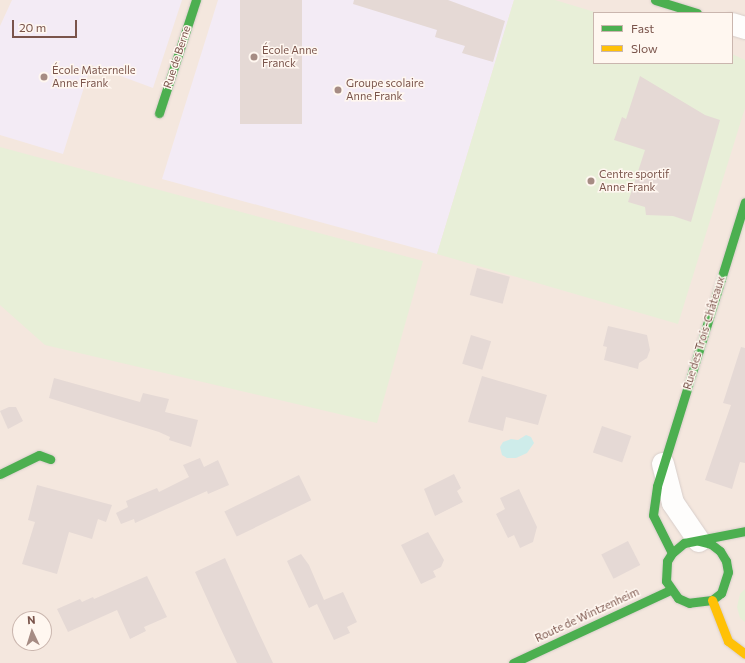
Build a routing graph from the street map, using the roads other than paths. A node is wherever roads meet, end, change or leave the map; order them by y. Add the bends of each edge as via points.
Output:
1 (196, 0) edge
2 (655, 0) edge
3 (695, 12) edge
4 (733, 24) edge
5 (745, 28) edge
6 (159, 114) dead end
7 (745, 202) edge
8 (50, 459) dead end
9 (664, 464) junction
10 (0, 474) edge
11 (745, 530) edge
12 (699, 541) junction
13 (672, 553) junction
14 (736, 577) dead end
15 (670, 590) junction
16 (720, 593) junction
17 (712, 600) junction
18 (745, 654) edge
19 (513, 663) edge

1 - 6 street, Rue de Berne
2 - 3 street
4 - 5 street
7 - 9 street, Rue des Trois-Châteaux
8 - 10 street via 39,455
9 - 12 street via 674,503
9 - 13 street, Rue des Trois-Châteaux via 653,514
11 - 12 street
12 - 13 street via 684,544
12 - 16 street via 710,544 720,551 726,561 726,583
13 - 15 street via 665,571
14 - 16 street
15 - 17 street via 689,603 701,604
15 - 19 street, Route de Wintzenheim
16 - 17 street
17 - 18 street via 728,641

